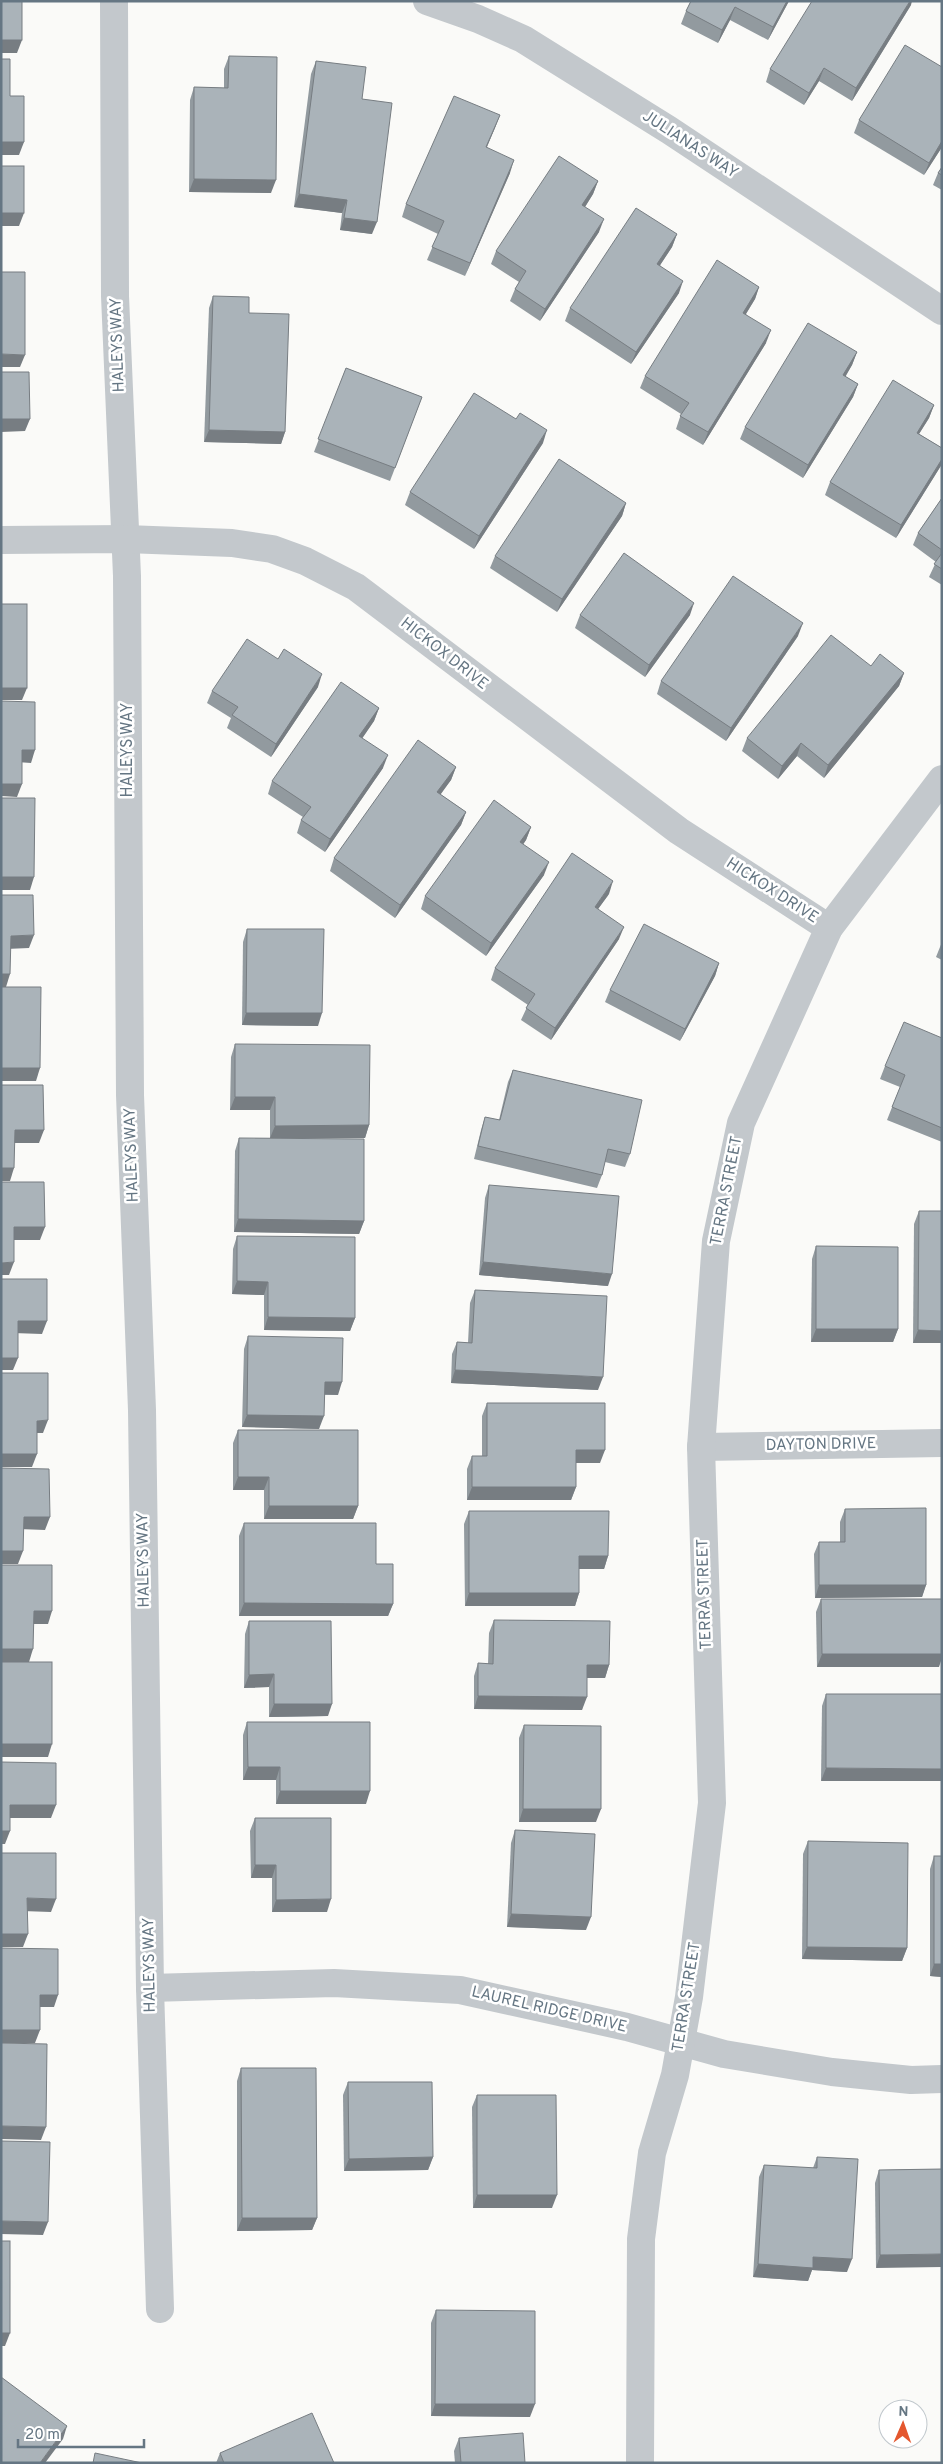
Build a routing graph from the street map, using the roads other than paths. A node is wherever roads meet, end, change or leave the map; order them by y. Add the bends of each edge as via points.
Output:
1 (114, 1) edge
2 (427, 1) edge
3 (942, 311) edge
4 (126, 539) junction
5 (1, 540) edge
6 (942, 779) edge
7 (829, 928) junction
8 (942, 1443) edge
9 (701, 1447) junction
10 (150, 1988) junction
11 (680, 2042) junction
12 (942, 2079) edge
13 (160, 2309) dead end
14 (640, 2463) edge

1 - 4 street, HALEYS WAY via 115,296
2 - 3 street, JULIANAS WAY via 478,18 523,39 668,130
4 - 5 street, HICKOX DRIVE
4 - 7 street, HICKOX DRIVE via 232,543 272,549 305,561 356,587 679,831
4 - 10 street, HALEYS WAY via 130,1095 142,1410
6 - 7 street, TERRA STREET
7 - 9 street, TERRA STREET via 741,1122 716,1241
8 - 9 street, DAYTON DRIVE
9 - 11 street, TERRA STREET via 712,1803 689,1998
10 - 11 street, LAUREL RIDGE DRIVE via 334,1983 460,1990
10 - 13 street, HALEYS WAY
11 - 12 street, LAUREL RIDGE DRIVE via 724,2054 832,2072 911,2080
11 - 14 street, TERRA STREET via 675,2075 652,2154 641,2239

